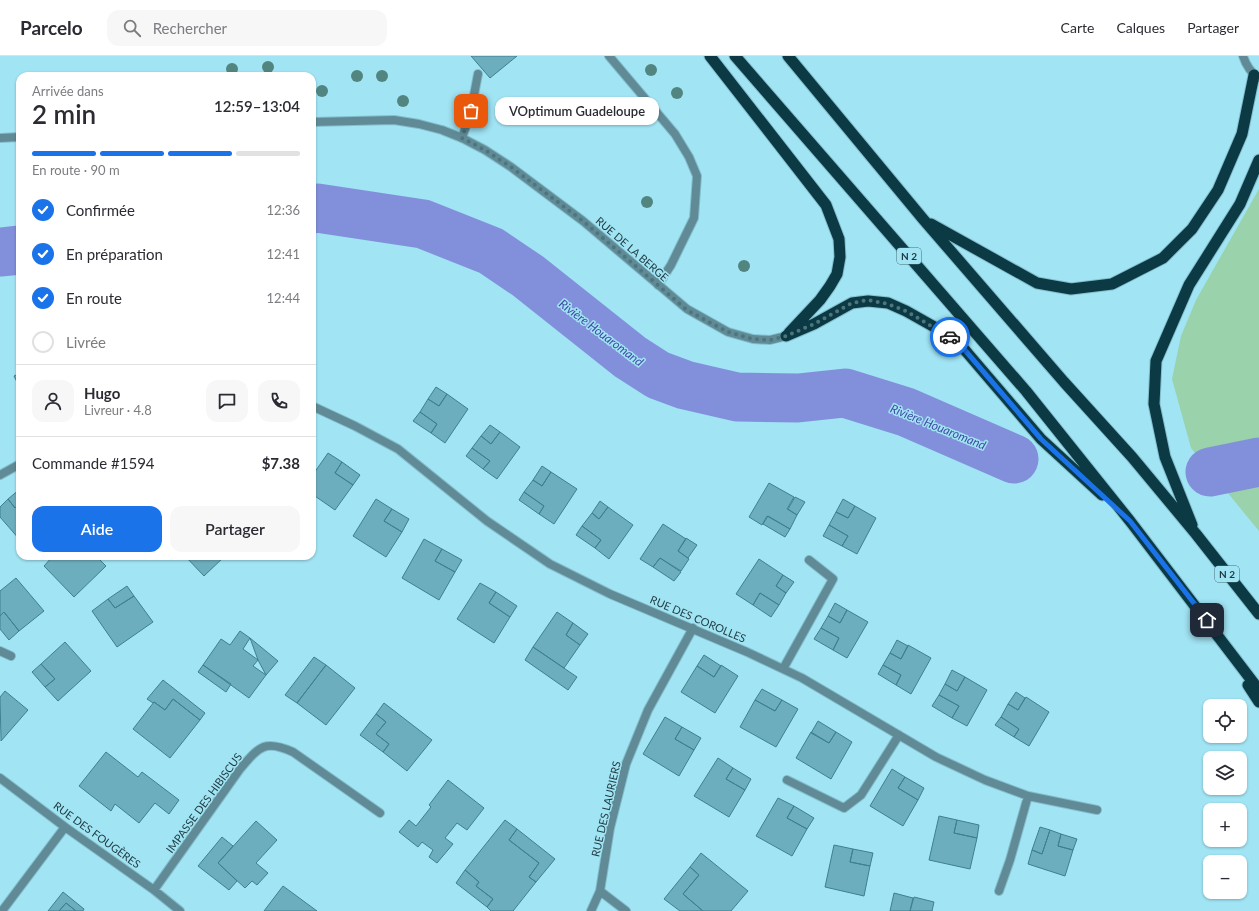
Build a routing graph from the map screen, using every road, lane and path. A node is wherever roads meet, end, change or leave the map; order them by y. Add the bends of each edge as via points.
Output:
1 (609, 56) edge
2 (710, 56) edge
3 (735, 56) edge
4 (788, 56) edge
5 (1243, 56) edge
6 (478, 74) dead end
7 (1257, 77) edge
8 (316, 122) edge
9 (16, 137) edge
10 (0, 138) edge
11 (462, 138) junction
12 (1259, 160) edge
13 (923, 219) junction
14 (658, 285) junction
15 (786, 336) junction
16 (316, 408) edge
17 (16, 466) edge
18 (0, 475) edge
19 (1130, 521) junction
20 (1196, 534) junction
21 (809, 560) dead end
22 (1259, 614) edge
23 (1207, 620) junction
24 (693, 628) junction
25 (0, 651) edge
26 (11, 656) dead end
27 (783, 669) junction
28 (1259, 690) edge
29 (1259, 702) edge
30 (899, 735) junction
31 (0, 778) edge
32 (787, 780) dead end
33 (1028, 796) junction
34 (1096, 810) dead end
35 (380, 813) dead end
36 (65, 827) junction
37 (154, 890) junction
38 (600, 891) junction
39 (999, 891) dead end
40 (2, 911) edge
41 (180, 911) edge
42 (591, 911) edge
43 (626, 911) edge

1 - 14 street via 675,134 689,157 696,176 694,218
2 - 15 highway via 826,205 839,238 840,257 837,274 820,300
3 - 19 highway, N 2 via 1026,391
4 - 13 highway, N 2
5 - 7 street
6 - 11 street via 471,111
7 - 13 highway via 1242,134 1218,190 1192,229 1163,258 1112,284 1071,289 1037,283
8 - 11 street, RUE DE LA BERGE via 394,120 419,124
9 - 10 street
11 - 14 street, RUE DE LA BERGE via 511,167 571,212
12 - 20 highway via 1240,204 1189,285 1156,361 1154,404 1165,457
13 - 20 highway, N 2 via 1132,457
14 - 15 street, RUE DE LA BERGE via 687,310 728,332 753,339 770,340
15 - 19 highway via 852,303 868,300 906,311 958,342 1041,439
16 - 24 street, RUE DES COROLLES via 398,449 487,521 550,564 610,594
17 - 18 street
19 - 23 highway, N 2
20 - 22 highway, N 2
21 - 27 street via 833,579
23 - 28 highway, N 2
23 - 29 highway
24 - 27 street, RUE DES COROLLES
24 - 38 street, RUE DES LAURIERS via 648,710 626,764 610,828
25 - 26 street
27 - 30 street, RUE DES COROLLES
30 - 32 street via 861,795 844,808
30 - 33 street, RUE DES COROLLES via 936,757 985,780
31 - 36 street, RUE DES FOUGÈRES
33 - 34 street, RUE DES COROLLES
33 - 39 street
35 - 37 street, IMPASSE DES HIBISCUS via 293,752 280,746 265,746 254,753 240,769
36 - 37 street, RUE DES FOUGÈRES
36 - 40 street
37 - 41 street, RUE DES FOUGÈRES
38 - 42 street, RUE DES LAURIERS
38 - 43 street

